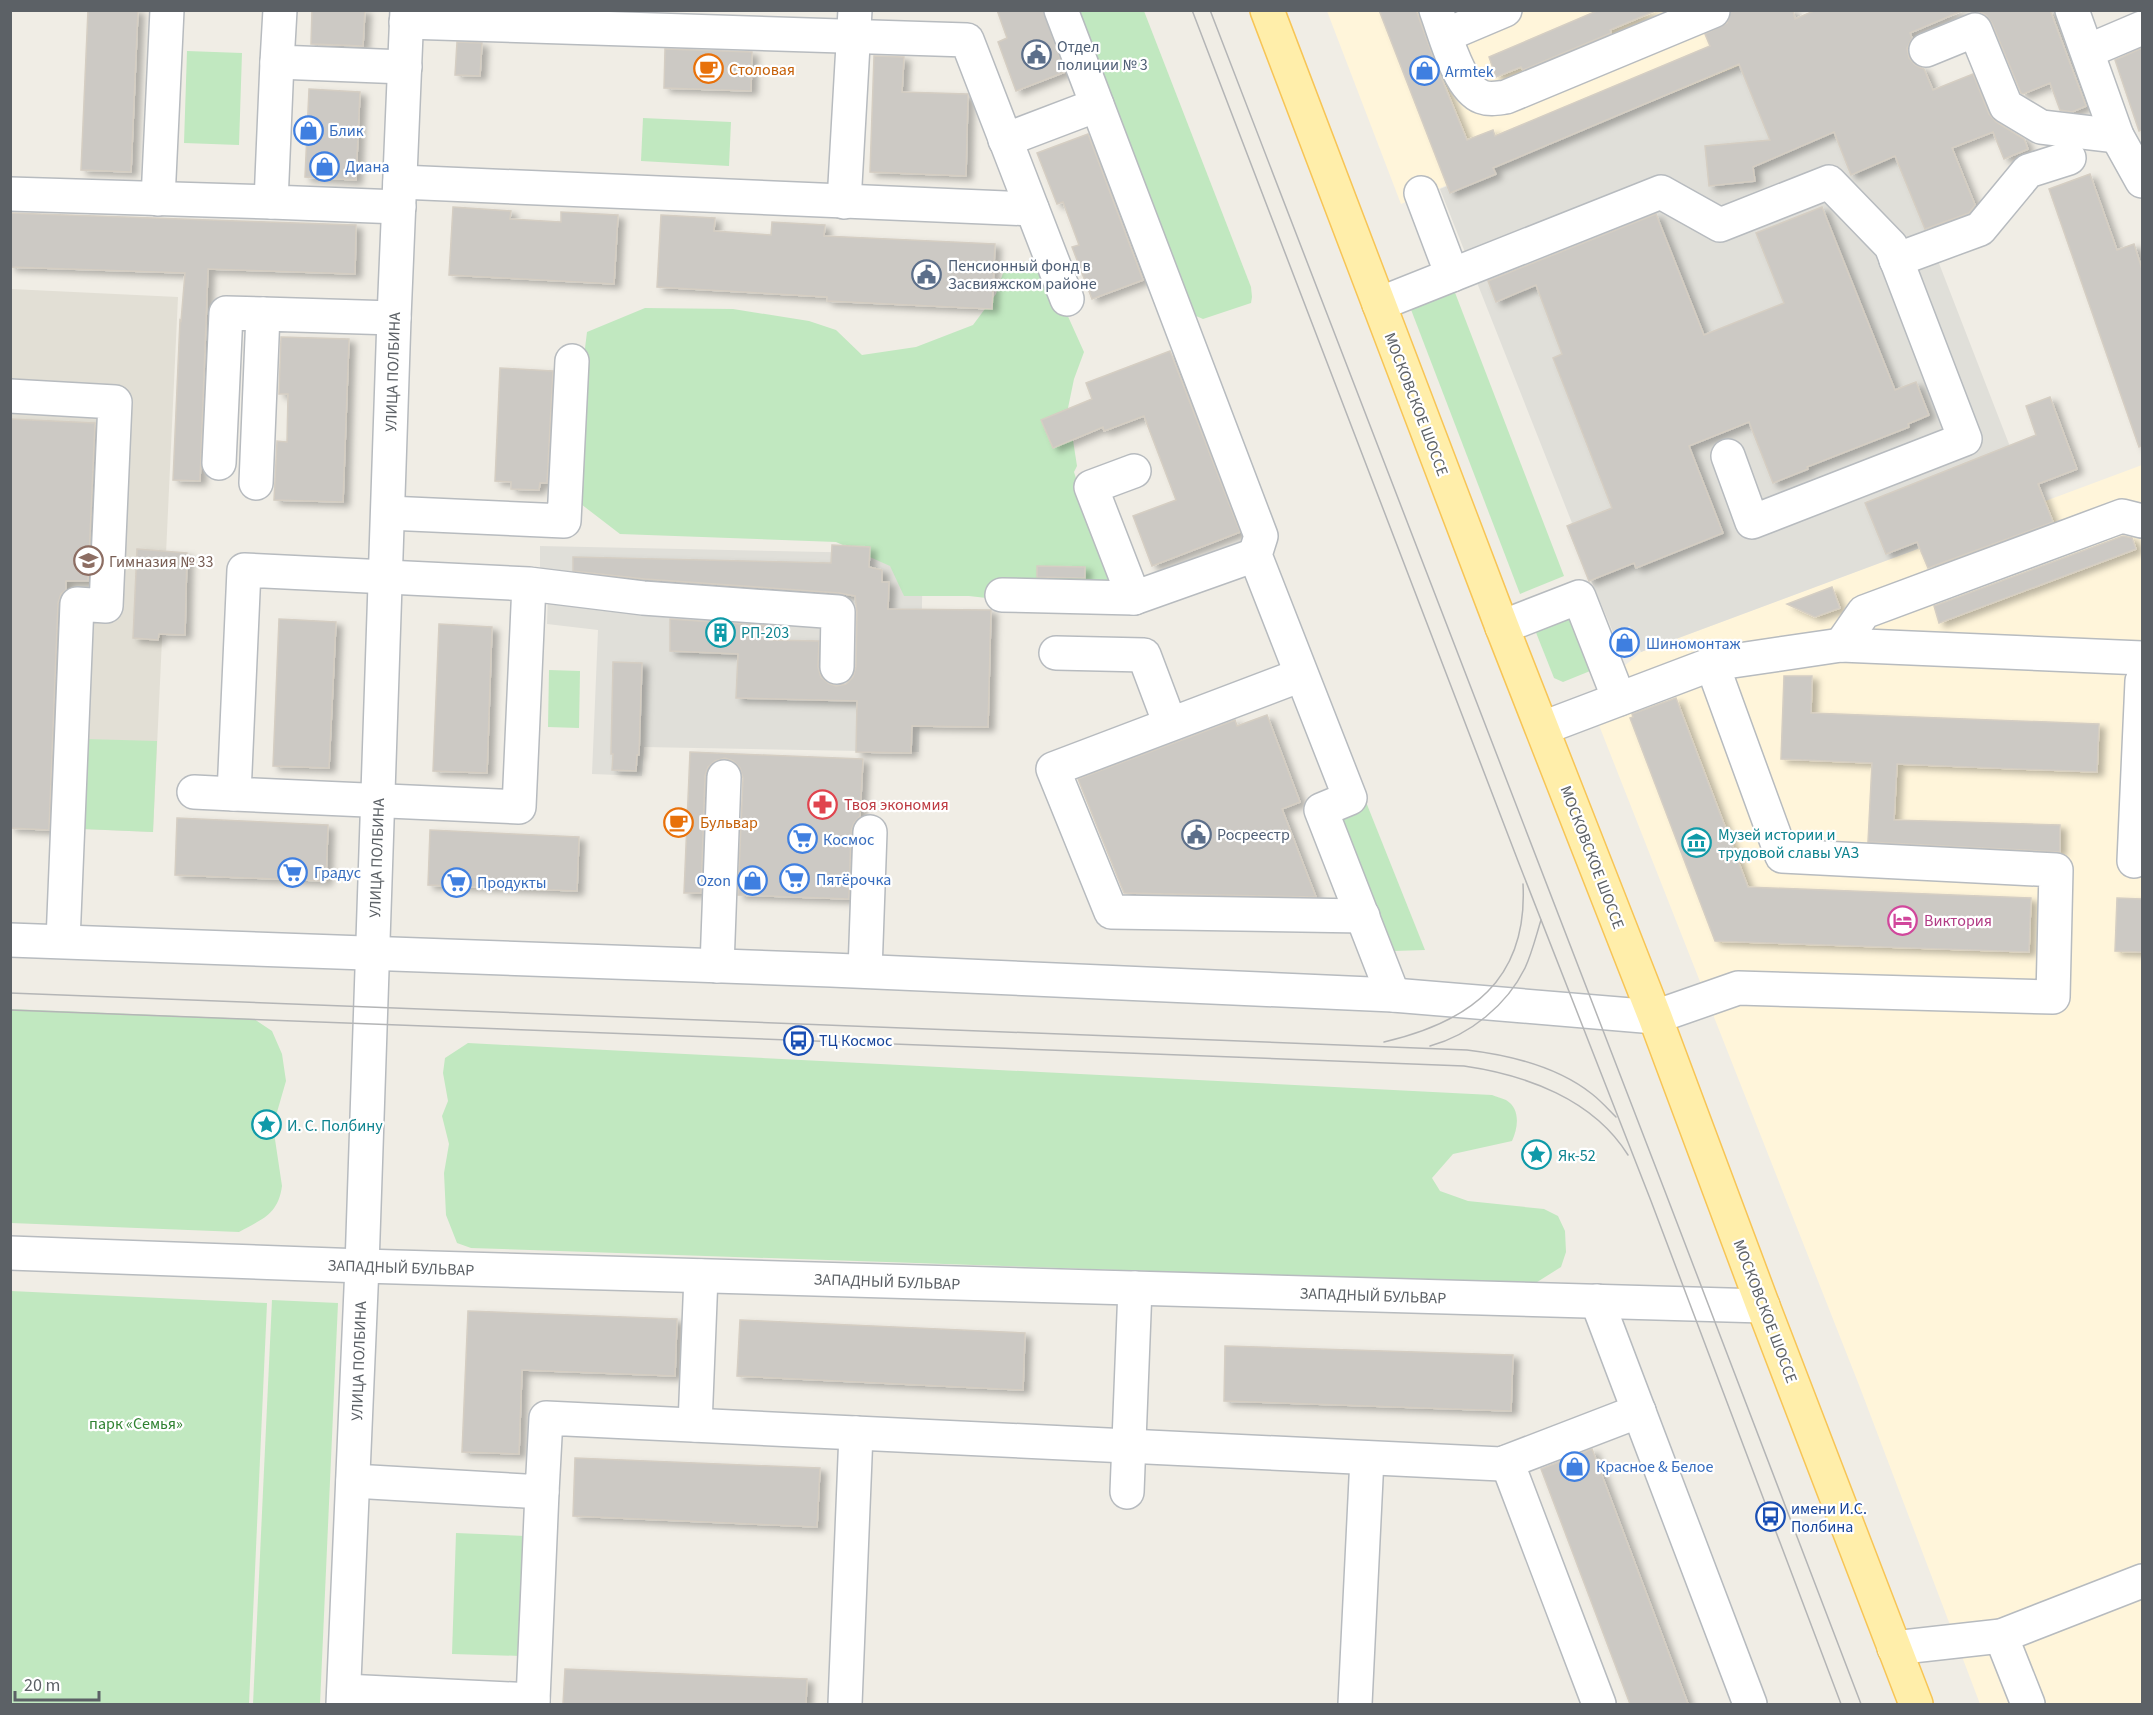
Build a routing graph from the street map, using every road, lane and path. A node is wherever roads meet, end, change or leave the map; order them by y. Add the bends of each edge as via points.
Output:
1 (167, 10) edge
2 (280, 10) edge
3 (1061, 10) edge
4 (1267, 10) edge
5 (1505, 10) edge
6 (2072, 10) edge
7 (1713, 11) edge
8 (406, 16) edge
9 (681, 21) edge
10 (854, 23) edge
11 (1441, 23) edge
12 (2142, 28) edge
13 (1926, 50) dead end
14 (2088, 51) junction
15 (277, 62) junction
16 (405, 68) junction
17 (1097, 105) junction
18 (2117, 136) junction
19 (1005, 140) junction
20 (2069, 158) dead end
21 (2142, 181) edge
22 (1421, 193) dead end
23 (10, 194) edge
24 (399, 194) junction
25 (158, 199) junction
26 (271, 202) junction
27 (844, 202) junction
28 (1032, 209) junction
29 (1896, 260) junction
30 (1452, 275) junction
31 (1067, 299) dead end
32 (1379, 304) junction
33 (263, 314) junction
34 (394, 318) junction
35 (572, 361) dead end
36 (10, 396) edge
37 (1728, 456) dead end
38 (219, 463) dead end
39 (1134, 471) dead end
40 (255, 483) dead end
41 (388, 513) junction
42 (2142, 521) edge
43 (1255, 555) junction
44 (386, 577) junction
45 (529, 584) junction
46 (1002, 595) dead end
47 (1134, 598) junction
48 (1502, 627) junction
49 (1841, 645) junction
50 (1056, 653) dead end
51 (2142, 658) edge
52 (1712, 664) junction
53 (837, 667) dead end
54 (1301, 675) junction
55 (2142, 681) edge
56 (1619, 699) junction
57 (1170, 724) junction
58 (1543, 728) junction
59 (724, 777) dead end
60 (194, 792) dead end
61 (234, 794) junction
62 (378, 802) junction
63 (870, 832) dead end
64 (2134, 861) dead end
65 (1363, 916) junction
66 (10, 939) edge
67 (63, 941) junction
68 (374, 952) junction
69 (717, 966) junction
70 (865, 971) junction
71 (1393, 995) junction
72 (1655, 1017) junction
73 (10, 1253) edge
74 (362, 1266) junction
75 (701, 1276) junction
76 (1135, 1288) junction
77 (1597, 1301) junction
78 (1763, 1306) junction
79 (1639, 1411) junction
80 (695, 1425) junction
81 (856, 1433) junction
82 (1128, 1446) junction
83 (1366, 1458) junction
84 (1507, 1462) junction
85 (353, 1481) junction
86 (542, 1492) junction
87 (1127, 1492) dead end
88 (2142, 1581) edge
89 (2001, 1636) junction
90 (1894, 1648) junction
91 (344, 1698) edge
92 (533, 1702) edge
93 (845, 1704) edge
94 (1355, 1704) edge
95 (1599, 1704) edge
96 (1750, 1704) edge
97 (1916, 1704) edge
98 (2028, 1704) edge

1 - 25 street
2 - 15 street
3 - 17 street
4 - 32 main road, МОСКОВСКОЕ ШОССЕ
5 - 11 street
6 - 14 street
7 - 11 street via 1506,97 1492,99 1472,91 1463,80
8 - 9 street
8 - 16 street, УЛИЦА ПОЛБИНА
9 - 10 street
10 - 19 street via 967,40
10 - 27 street
12 - 14 street
13 - 18 street via 1976,30 2006,105 2041,127
14 - 18 street
15 - 16 street
15 - 26 street
16 - 24 street, УЛИЦА ПОЛБИНА
17 - 19 street
17 - 43 street via 1261,536
18 - 21 street
19 - 28 street
20 - 29 street via 2028,171 1980,230
22 - 30 street
23 - 25 street
24 - 26 street
24 - 27 street
24 - 34 street, УЛИЦА ПОЛБИНА
25 - 26 street
27 - 28 street
28 - 31 street
29 - 30 street via 1891,246 1829,182 1720,225 1661,192
29 - 37 street via 1965,439 1752,522
30 - 32 street
32 - 48 main road, МОСКОВСКОЕ ШОССЕ
33 - 34 street
33 - 38 street via 226,313
33 - 40 street
34 - 41 street, УЛИЦА ПОЛБИНА
35 - 41 street via 564,521
36 - 67 street via 115,402 106,606 77,604
39 - 47 street via 1091,487
41 - 44 street, УЛИЦА ПОЛБИНА
42 - 49 street via 2122,516 1864,612
43 - 47 street
43 - 54 street
44 - 45 street
44 - 61 street via 244,570
44 - 62 street, УЛИЦА ПОЛБИНА
45 - 53 street via 644,598 838,612
45 - 62 street via 519,807
46 - 47 street
48 - 56 street via 1579,597
48 - 58 main road, МОСКОВСКОЕ ШОССЕ
49 - 51 street
49 - 52 street
50 - 57 street via 1144,655
52 - 56 street
52 - 72 street via 1782,856 2056,870 2053,997 1738,988
54 - 57 street
54 - 65 street via 1350,798 1321,810
55 - 64 street
56 - 58 street
57 - 65 street via 1053,769 1111,912
58 - 72 main road, МОСКОВСКОЕ ШОССЕ
59 - 69 street
60 - 61 street
61 - 62 street
62 - 68 street, УЛИЦА ПОЛБИНА
63 - 70 street
65 - 71 street
66 - 67 street
67 - 68 street
68 - 69 street
68 - 74 street, УЛИЦА ПОЛБИНА
69 - 70 street
70 - 71 street
71 - 72 street
72 - 78 main road, МОСКОВСКОЕ ШОССЕ
73 - 74 street, ЗАПАДНЫЙ БУЛЬВАР
74 - 75 street, ЗАПАДНЫЙ БУЛЬВАР
74 - 85 street, УЛИЦА ПОЛБИНА
75 - 76 street, ЗАПАДНЫЙ БУЛЬВАР
75 - 80 street
76 - 77 street, ЗАПАДНЫЙ БУЛЬВАР
76 - 82 street
77 - 78 street, ЗАПАДНЫЙ БУЛЬВАР
77 - 79 street
78 - 90 main road, МОСКОВСКОЕ ШОССЕ
79 - 84 street
79 - 96 street
80 - 81 street
80 - 86 street via 546,1418
81 - 82 street
81 - 93 street
82 - 83 street
82 - 87 street
83 - 84 street
83 - 94 street
84 - 95 street
85 - 86 street
85 - 91 street, УЛИЦА ПОЛБИНА
86 - 92 street
88 - 89 street
89 - 90 street
89 - 98 street
90 - 97 main road, МОСКОВСКОЕ ШОССЕ
91 - 92 street

